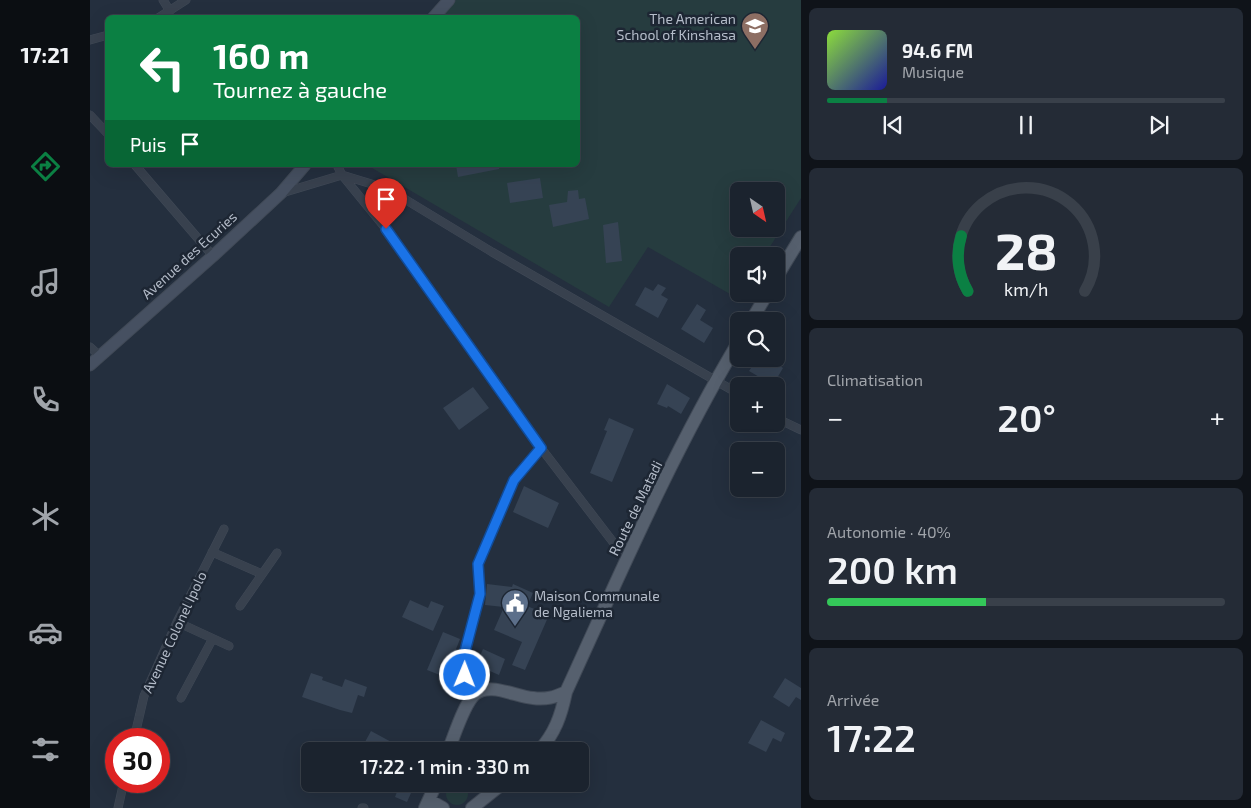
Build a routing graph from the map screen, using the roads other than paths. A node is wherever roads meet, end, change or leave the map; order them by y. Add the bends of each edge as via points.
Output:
1 (163, 0) edge
2 (186, 0) edge
3 (449, 0) edge
4 (170, 11) junction
5 (163, 15) edge
6 (436, 15) edge
7 (105, 36) edge
8 (90, 40) edge
9 (90, 115) edge
10 (105, 131) edge
11 (137, 167) edge
12 (303, 167) edge
13 (337, 167) edge
14 (342, 175) junction
15 (280, 193) junction
16 (801, 237) edge
17 (213, 256) junction
18 (785, 263) edge
19 (90, 347) edge
20 (98, 355) junction
21 (730, 356) edge
22 (90, 365) edge
23 (716, 380) junction
24 (730, 389) edge
25 (785, 422) edge
26 (801, 430) edge
27 (541, 448) junction
28 (224, 529) dead end
29 (212, 552) junction
30 (277, 553) dead end
31 (626, 559) junction
32 (262, 574) junction
33 (240, 606) dead end
34 (177, 622) junction
35 (212, 640) junction
36 (229, 646) dead end
37 (566, 692) junction
38 (474, 695) junction
39 (181, 698) dead end
40 (137, 728) edge
41 (452, 742) edge
42 (546, 742) edge
43 (432, 792) edge
44 (492, 792) edge
45 (121, 793) edge
46 (427, 804) edge
47 (118, 808) edge
48 (444, 808) edge
49 (472, 808) edge

1 - 4 street
2 - 4 street
3 - 6 street
4 - 5 street
7 - 8 street
9 - 10 street
11 - 17 street
12 - 15 street, Avenue des Ecuries
13 - 14 street
14 - 15 street
14 - 23 street via 388,188 492,252
14 - 27 street via 386,229
15 - 17 street, Avenue des Ecuries
16 - 18 main road
17 - 20 street, Avenue des Ecuries
19 - 20 street
20 - 22 street, Avenue des Ecuries
21 - 23 main road, Route de Matadi
23 - 24 street
23 - 31 main road, Route de Matadi
25 - 26 street
27 - 31 street
27 - 38 street via 514,480 478,564 480,594 463,659 465,675
28 - 29 street, Avenue Colonel Ipolo
29 - 32 street
29 - 34 street, Avenue Colonel Ipolo
30 - 32 street
31 - 37 main road, Route de Matadi
32 - 33 street
34 - 35 street
34 - 40 street, Avenue Colonel Ipolo via 144,696
35 - 36 street
35 - 39 street
37 - 38 main road via 550,699 491,689
37 - 42 main road, Route de Matadi via 561,715
38 - 41 main road
43 - 46 main road
44 - 49 main road
45 - 47 street
46 - 48 main road

